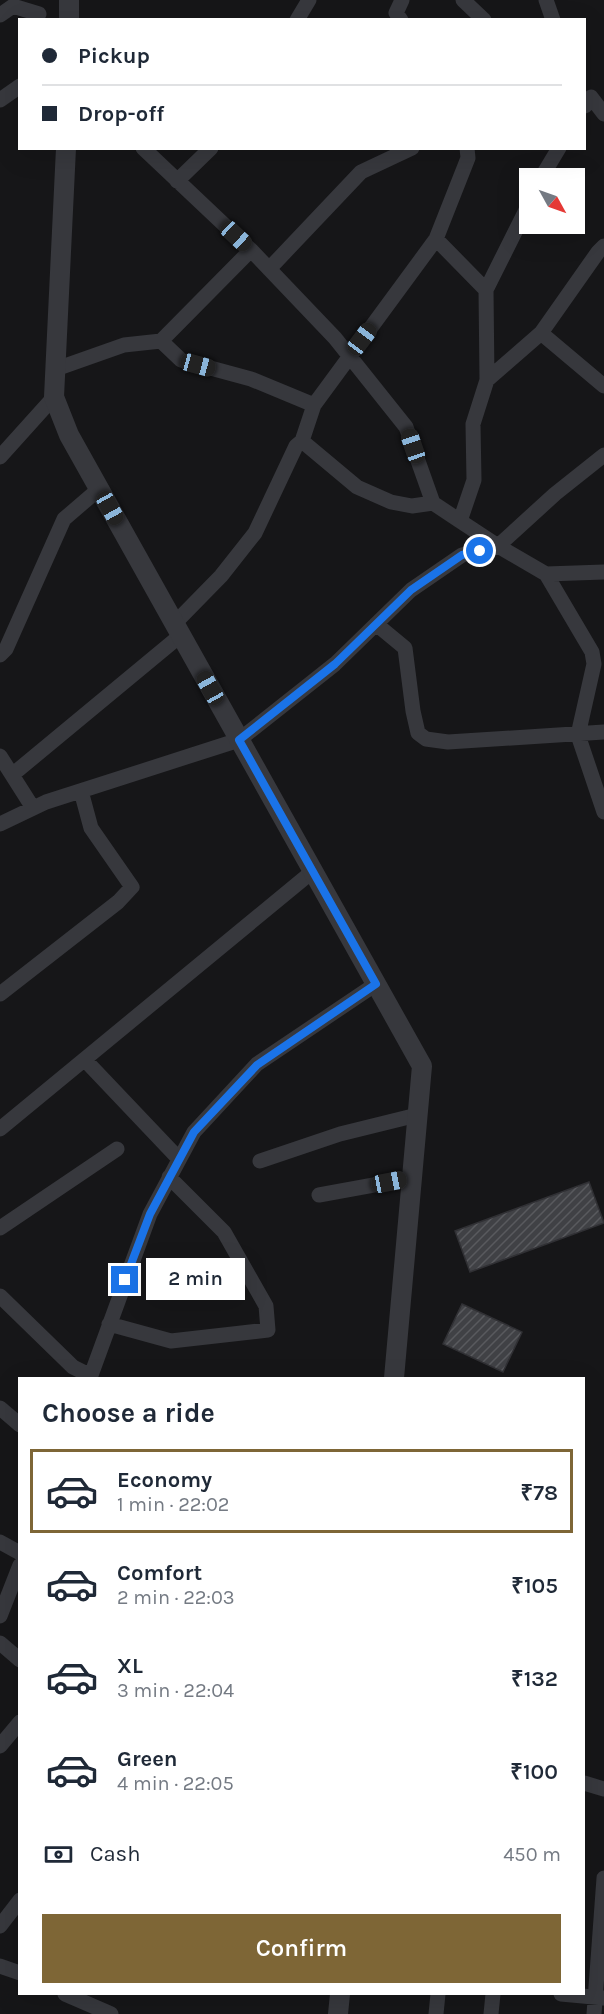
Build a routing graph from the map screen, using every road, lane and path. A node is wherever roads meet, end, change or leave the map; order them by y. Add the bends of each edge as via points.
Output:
1 (27, 0) edge
2 (69, 0) edge
3 (309, 0) edge
4 (402, 0) edge
5 (463, 0) edge
6 (546, 0) edge
7 (0, 15) edge
8 (41, 17) edge
9 (69, 18) edge
10 (298, 18) edge
11 (400, 18) edge
12 (482, 18) edge
13 (552, 18) edge
14 (18, 87) edge
15 (591, 97) edge
16 (0, 100) edge
17 (604, 114) edge
18 (66, 150) edge
19 (144, 150) edge
20 (209, 150) edge
21 (408, 150) edge
22 (467, 150) edge
23 (558, 150) edge
24 (548, 168) edge
25 (177, 181) junction
26 (519, 224) edge
27 (436, 239) junction
28 (604, 246) edge
29 (251, 250) junction
30 (269, 269) junction
31 (486, 290) junction
32 (541, 333) junction
33 (161, 340) junction
34 (349, 356) junction
35 (56, 369) junction
36 (487, 380) junction
37 (604, 386) edge
38 (54, 397) junction
39 (315, 405) junction
40 (302, 441) junction
41 (604, 455) edge
42 (0, 457) edge
43 (99, 489) junction
44 (433, 502) junction
45 (460, 521) junction
46 (498, 546) junction
47 (604, 572) edge
48 (546, 574) junction
49 (376, 624) junction
50 (177, 629) junction
51 (0, 655) edge
52 (604, 732) edge
53 (578, 735) junction
54 (239, 740) junction
55 (0, 756) edge
56 (12, 775) junction
57 (81, 790) junction
58 (33, 808) junction
59 (604, 812) edge
60 (0, 824) edge
61 (313, 872) junction
62 (376, 984) junction
63 (0, 994) edge
64 (85, 1060) junction
65 (417, 1115) junction
66 (0, 1130) edge
67 (117, 1149) dead end
68 (179, 1159) junction
69 (260, 1161) dead end
70 (169, 1177) junction
71 (412, 1178) junction
72 (320, 1195) dead end
73 (0, 1228) edge
74 (0, 1296) edge
75 (109, 1324) junction
76 (90, 1377) edge
77 (394, 1377) edge
78 (0, 1408) edge
79 (18, 1423) edge
80 (0, 1542) edge
81 (18, 1552) edge
82 (18, 1570) edge
83 (0, 1616) edge
84 (0, 1643) edge
85 (18, 1658) edge
86 (18, 1724) edge
87 (0, 1746) edge
88 (585, 1783) edge
89 (604, 1789) edge
90 (604, 1878) edge
91 (18, 1903) edge
92 (0, 1926) edge
93 (0, 1966) edge
94 (18, 1972) edge
95 (67, 1995) edge
96 (340, 1995) edge
97 (438, 1995) edge
98 (493, 1995) edge
99 (574, 1995) edge
100 (600, 1997) edge
101 (111, 2014) edge
102 (338, 2014) edge
103 (436, 2014) edge
104 (491, 2014) edge
105 (594, 2014) edge

1 - 8 street
2 - 9 street
3 - 10 street
4 - 11 street via 396,13
5 - 12 street
6 - 13 street
7 - 8 street via 14,6
14 - 16 street
15 - 17 street
18 - 35 street
19 - 25 street
20 - 25 street
21 - 30 street via 361,172
22 - 27 street via 468,158
23 - 24 street
25 - 29 street
26 - 31 street
27 - 31 street
27 - 34 street
28 - 32 street
29 - 30 street
29 - 33 street
30 - 34 street
31 - 36 street
32 - 36 street
32 - 37 street
33 - 35 street via 124,345
33 - 39 street via 181,360 251,379
34 - 39 street
34 - 44 street via 406,427
35 - 38 street
36 - 45 street via 473,424 474,480
38 - 42 street
38 - 43 street via 69,435
39 - 40 street
40 - 44 street via 357,488 412,506
40 - 50 street via 296,446 255,533
41 - 46 street
43 - 50 street
43 - 51 street via 64,519
44 - 45 street
45 - 46 street
46 - 48 street
46 - 49 street via 462,555 411,590
47 - 48 street
48 - 53 street via 592,652 594,664
49 - 53 street via 405,648 418,733 426,739 448,742
49 - 54 street via 335,664
50 - 54 street
50 - 56 street
52 - 53 street
53 - 59 street
54 - 57 street
54 - 61 street
55 - 56 street
56 - 58 street
57 - 58 street
57 - 63 street via 91,828 132,887
58 - 60 street
61 - 62 street
61 - 64 street
62 - 65 street via 422,1066
62 - 68 street via 257,1065 194,1132
64 - 66 street
64 - 68 street
65 - 69 street via 340,1134
65 - 71 street
67 - 73 street
68 - 70 street
70 - 75 street via 150,1214
70 - 75 street via 224,1232 266,1306 268,1330 171,1341
71 - 72 street
71 - 77 street
74 - 76 street via 73,1367
75 - 76 street
78 - 79 street
80 - 81 street
82 - 83 street
84 - 85 street
86 - 87 street
88 - 89 street
90 - 100 street
91 - 92 street
93 - 94 street
95 - 101 street
96 - 102 street
97 - 103 street
98 - 104 street
99 - 100 street
100 - 105 street

